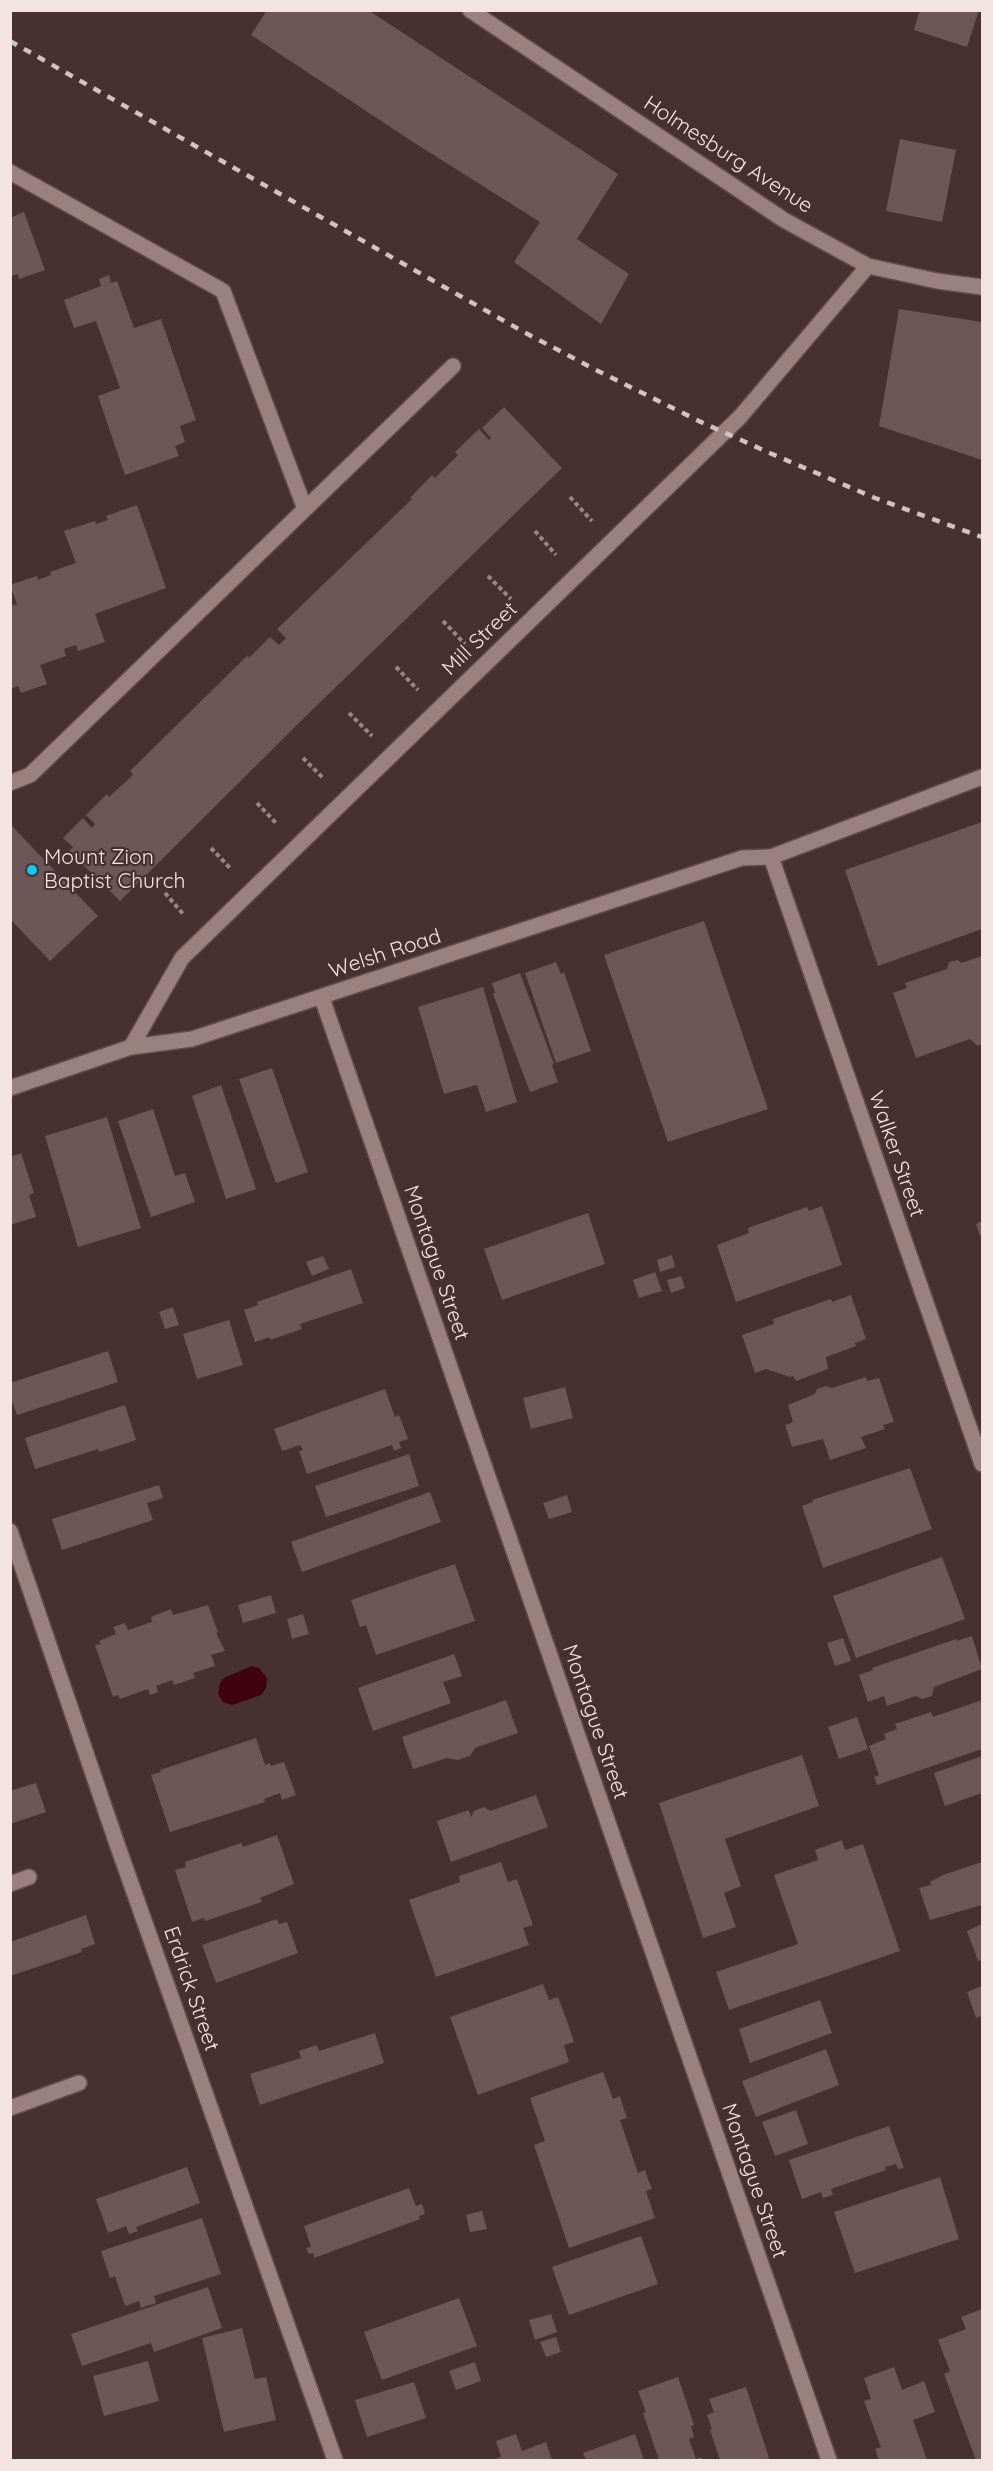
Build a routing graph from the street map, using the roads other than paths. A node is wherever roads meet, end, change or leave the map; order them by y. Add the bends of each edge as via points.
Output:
1 (470, 10) edge
2 (10, 172) edge
3 (868, 266) junction
4 (982, 287) edge
5 (453, 366) dead end
6 (305, 509) junction
7 (982, 777) edge
8 (10, 783) edge
9 (771, 857) junction
10 (322, 998) junction
11 (130, 1047) junction
12 (10, 1088) edge
13 (982, 1464) edge
14 (10, 1531) edge
15 (29, 1877) dead end
16 (10, 1884) edge
17 (79, 2083) dead end
18 (10, 2108) edge
19 (335, 2460) edge
20 (829, 2460) edge

1 - 3 street, Holmesburg Avenue via 784,220
2 - 6 street via 222,291
3 - 4 street, Holmesburg Avenue
3 - 11 street, Mill Street via 740,417 182,958
5 - 6 street
6 - 8 street via 30,775
7 - 9 street, Welsh Road
9 - 10 street, Welsh Road via 742,858
9 - 13 street, Walker Street
10 - 11 street, Welsh Road via 192,1039
10 - 20 street, Montague Street
11 - 12 street, Welsh Road
14 - 19 street, Erdrick Street
15 - 16 street
17 - 18 street

